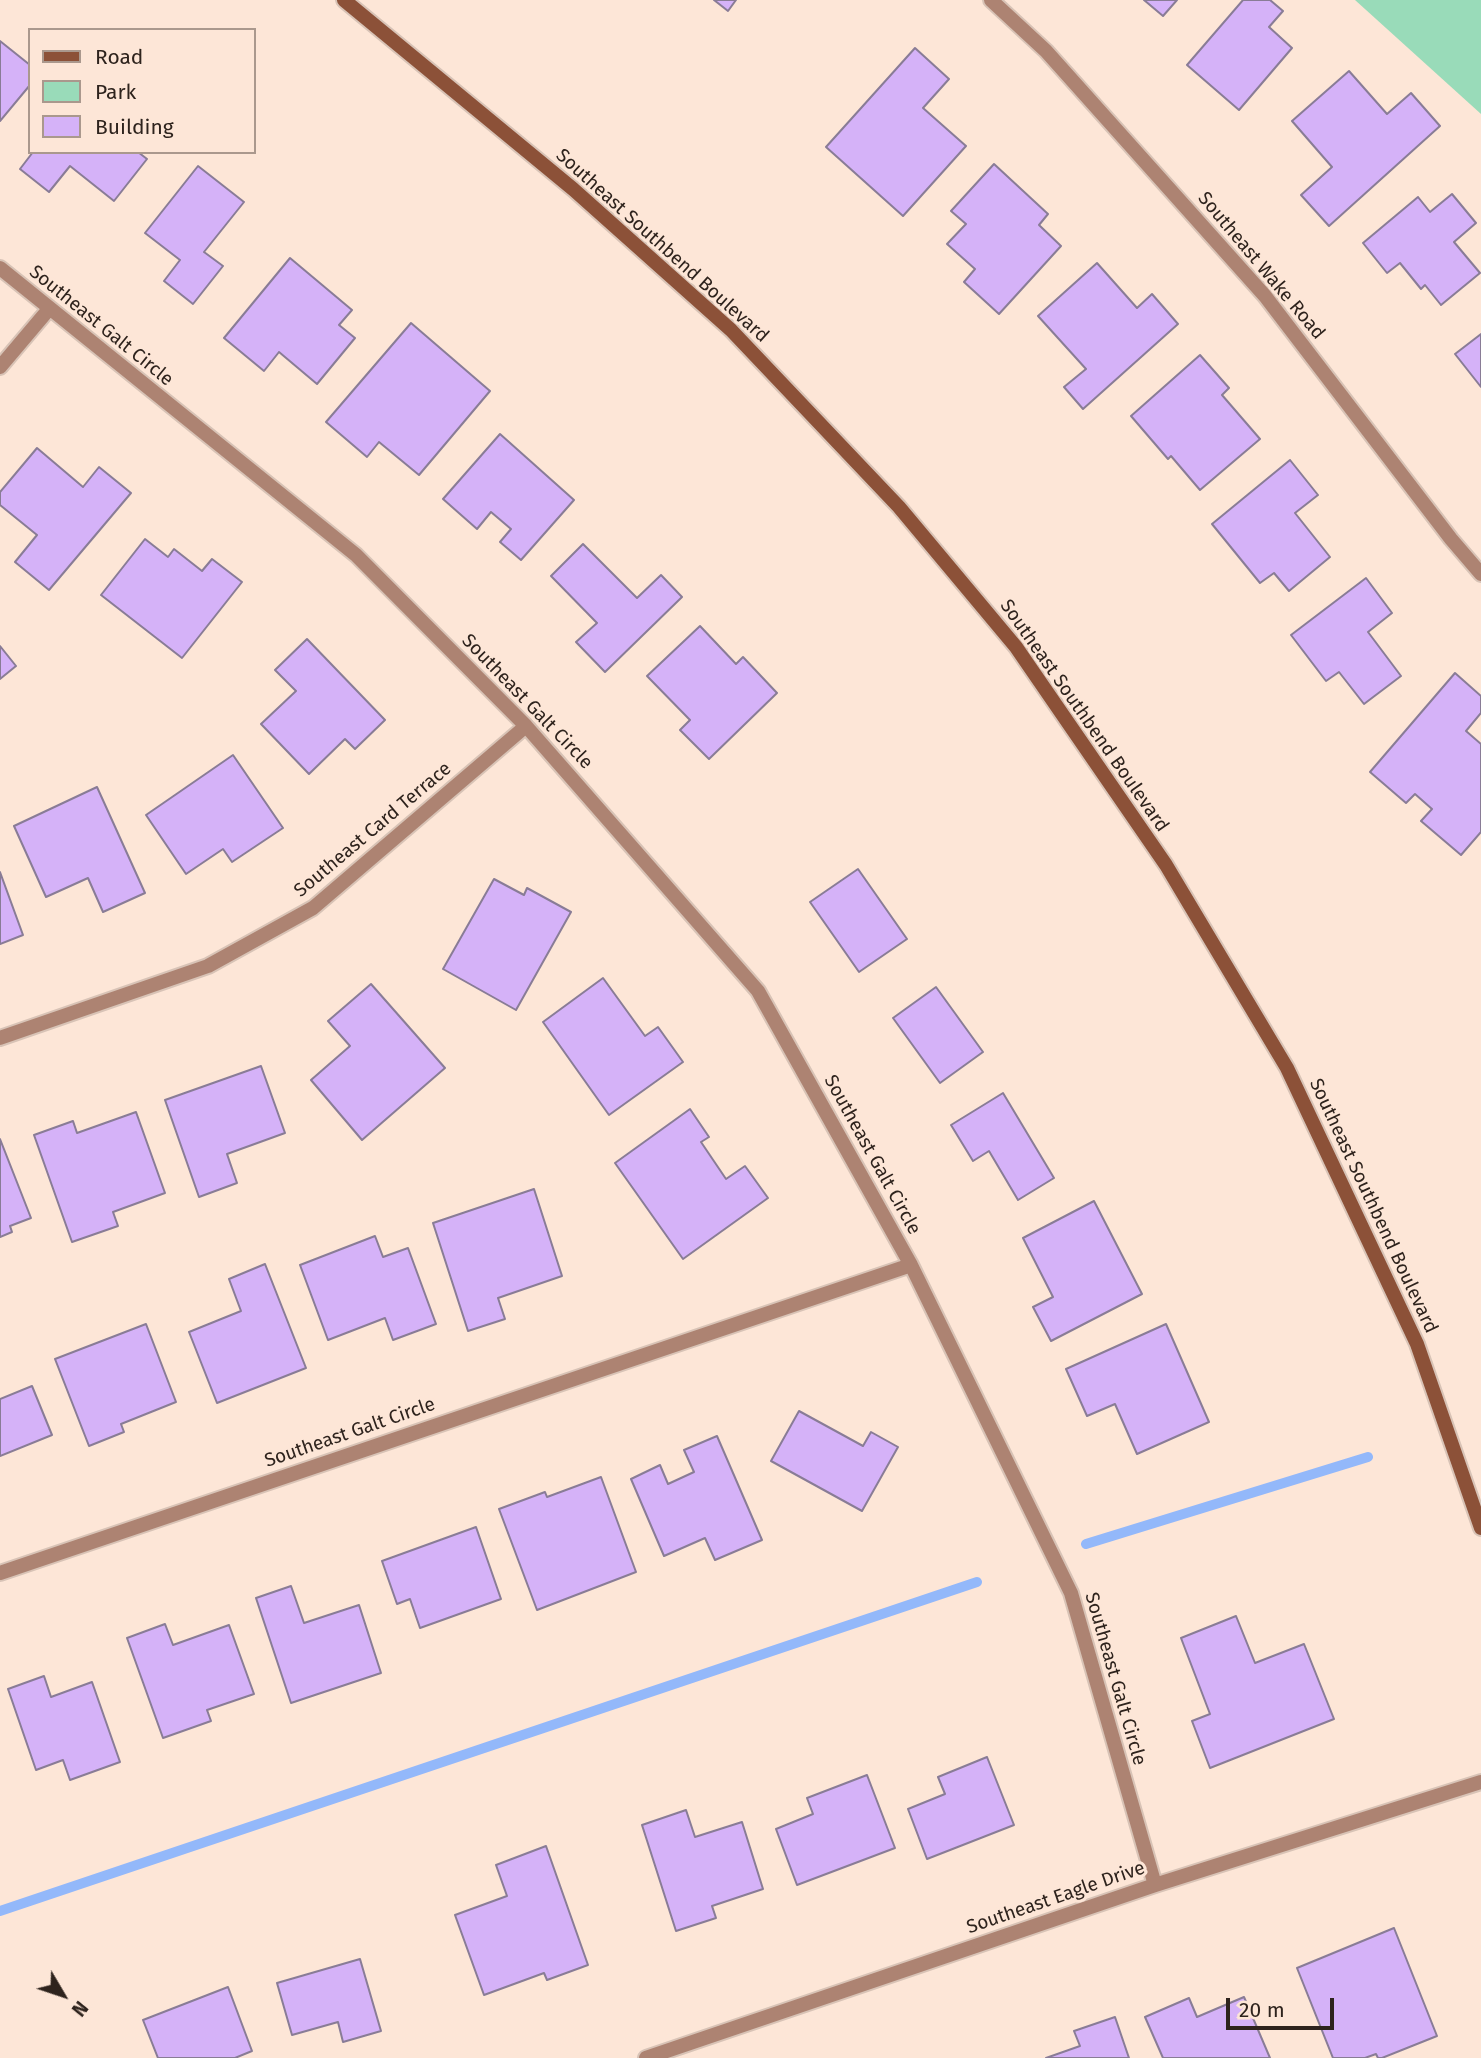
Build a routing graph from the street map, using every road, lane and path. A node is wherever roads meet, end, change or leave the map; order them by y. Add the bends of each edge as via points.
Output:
1 (344, 0) edge
2 (990, 0) edge
3 (0, 268) edge
4 (49, 309) junction
5 (0, 367) edge
6 (1481, 574) edge
7 (526, 726) junction
8 (0, 1038) edge
9 (911, 1265) junction
10 (1481, 1528) edge
11 (0, 1573) edge
12 (1481, 1782) edge
13 (1155, 1885) junction
14 (646, 2058) edge

1 - 10 street, Southeast Southbend Boulevard via 573,189 732,330 899,507 1016,647 1166,865 1287,1068 1417,1344
2 - 6 street, Southeast Wake Road via 1046,51 1265,296
3 - 4 street, Southeast Galt Circle
4 - 5 street
4 - 7 street, Southeast Galt Circle via 356,555
7 - 8 street, Southeast Card Terrace via 313,908 208,966
7 - 9 street, Southeast Galt Circle via 758,991
9 - 11 street, Southeast Galt Circle
9 - 13 street, Southeast Galt Circle via 1071,1593
12 - 13 street, Southeast Eagle Drive
13 - 14 street, Southeast Eagle Drive

